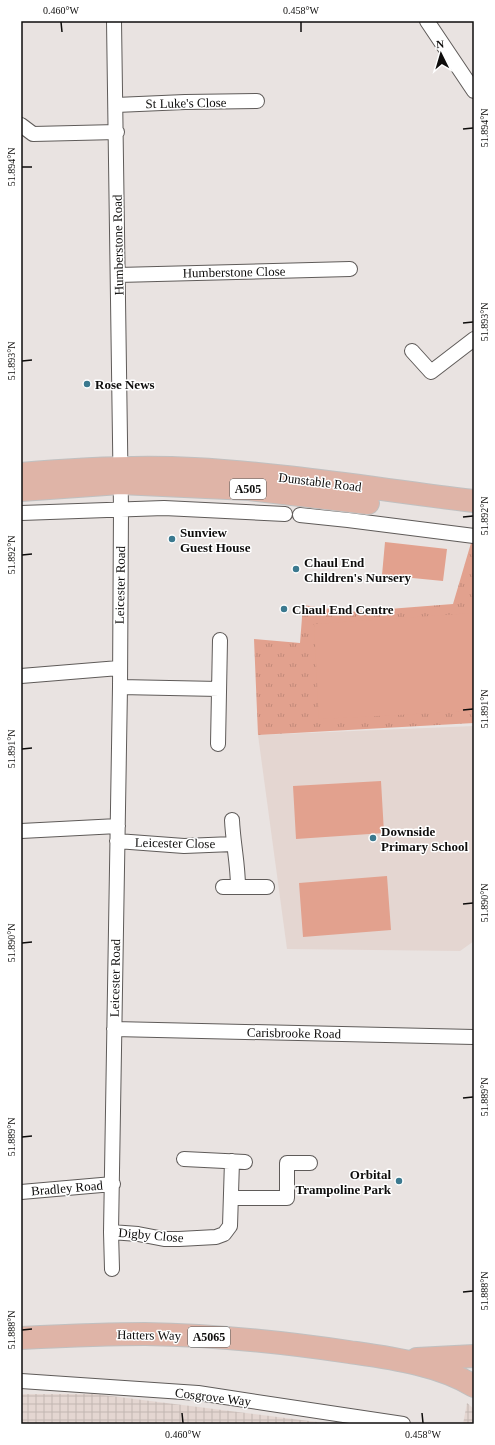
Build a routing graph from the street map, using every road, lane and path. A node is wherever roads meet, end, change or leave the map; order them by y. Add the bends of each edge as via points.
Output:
1 (114, 21) edge
2 (427, 21) edge
3 (474, 91) edge
4 (257, 101) dead end
5 (116, 105) junction
6 (21, 124) edge
7 (117, 132) junction
8 (350, 269) dead end
9 (118, 275) junction
10 (474, 338) edge
11 (412, 351) dead end
12 (21, 474) edge
13 (120, 476) junction
14 (21, 490) edge
15 (474, 501) edge
16 (121, 509) junction
17 (21, 513) edge
18 (285, 514) dead end
19 (300, 515) dead end
20 (474, 515) edge
21 (474, 536) edge
22 (220, 640) dead end
23 (119, 668) junction
24 (21, 676) edge
25 (120, 687) junction
26 (219, 689) junction
27 (218, 744) dead end
28 (232, 820) dead end
29 (118, 826) junction
30 (21, 831) edge
31 (117, 841) junction
32 (234, 844) junction
33 (223, 887) dead end
34 (238, 887) junction
35 (267, 887) dead end
36 (114, 1029) junction
37 (474, 1037) edge
38 (184, 1159) dead end
39 (310, 1163) dead end
40 (113, 1184) junction
41 (21, 1192) edge
42 (232, 1198) junction
43 (111, 1232) junction
44 (112, 1269) dead end
45 (21, 1338) edge
46 (474, 1356) edge
47 (396, 1359) junction
48 (21, 1381) edge
49 (474, 1386) edge
50 (403, 1424) edge

1 - 5 street, Humberstone Road
2 - 3 street
4 - 5 street, St Luke's Close
5 - 7 street, Humberstone Road
6 - 7 street via 34,134
7 - 9 street, Humberstone Road
8 - 9 street, Humberstone Close
9 - 13 street, Humberstone Road
10 - 11 street via 431,372
12 - 13 main road, Dunstable Road
13 - 14 main road, Dunstable Road / A505
13 - 15 main road, Dunstable Road / A505 via 194,469
13 - 16 street, Leicester Road
13 - 20 main road, Dunstable Road / A505
16 - 17 street
16 - 18 street via 164,508
16 - 23 street, Leicester Road
19 - 21 street
22 - 26 street
23 - 24 street
23 - 25 street, Leicester Road
25 - 26 street
25 - 29 street, Leicester Road
26 - 27 street
28 - 32 street, Leicester Close
29 - 30 street
29 - 31 street, Leicester Road
31 - 32 street, Leicester Close via 184,846
31 - 36 street, Leicester Road
32 - 34 street, Leicester Close
33 - 34 street
34 - 35 street
36 - 37 street, Carisbrooke Road
36 - 40 street, Leicester Road
38 - 42 street, Digby Close via 239,1161
39 - 42 street via 287,1163 287,1198
40 - 41 street, Bradley Road
40 - 43 street, Leicester Road
42 - 43 street, Digby Close via 230,1226 224,1234 216,1237 164,1239
43 - 44 street, Leicester Road
45 - 47 main road, Hatters Way / A5065 via 143,1334 240,1339 311,1346
46 - 47 main road, Hatters Way / A5065
47 - 49 main road, Hatters Way / A5065 via 430,1368
48 - 50 street, Cosgrove Way via 198,1393

